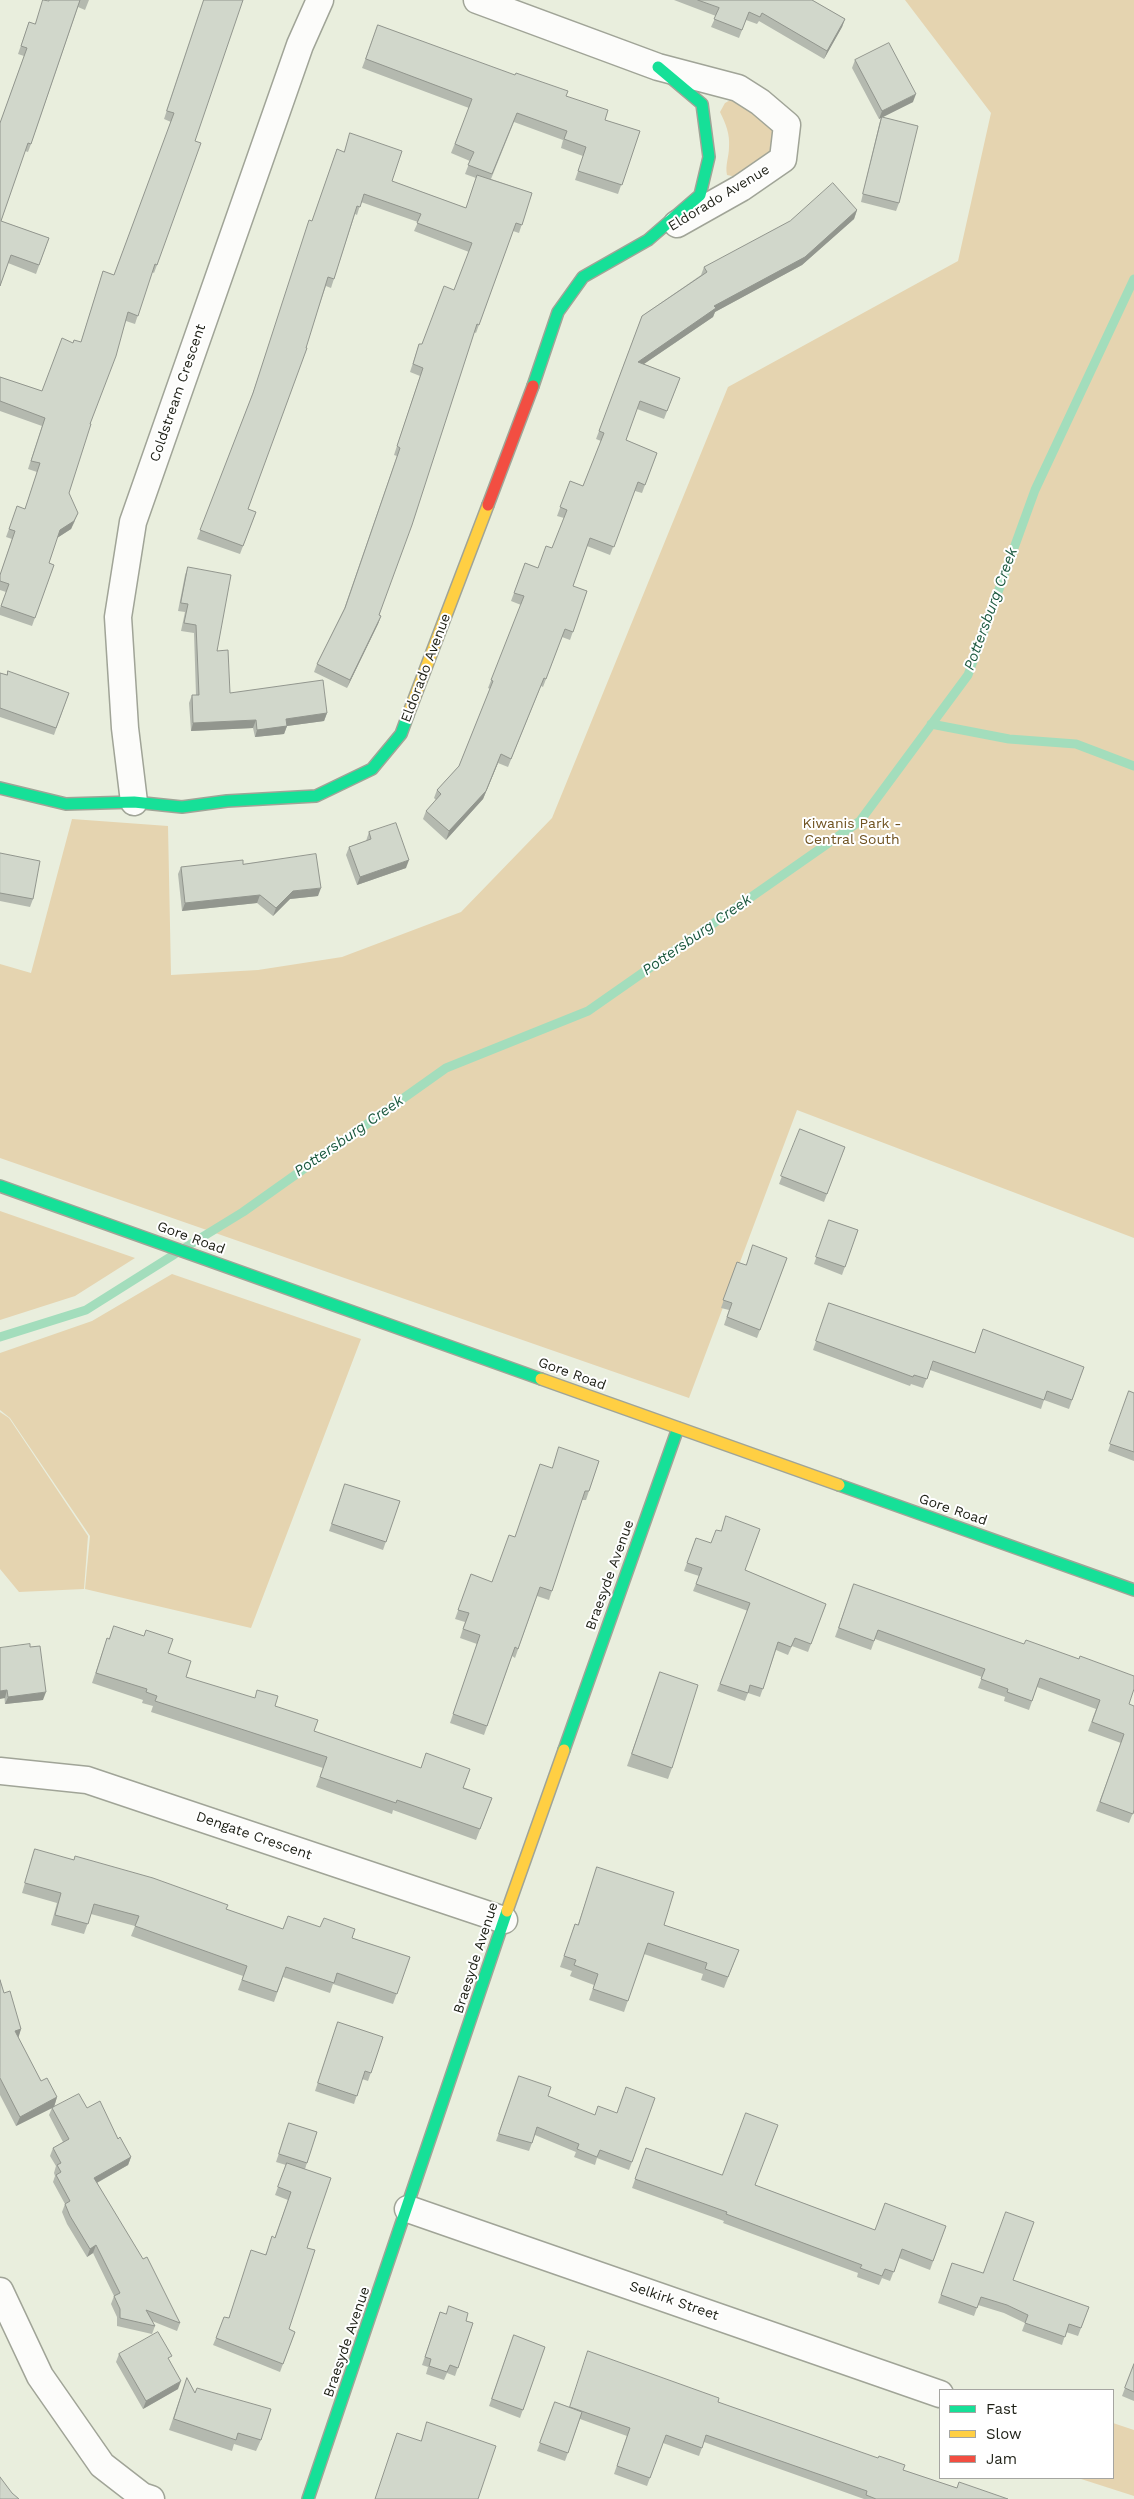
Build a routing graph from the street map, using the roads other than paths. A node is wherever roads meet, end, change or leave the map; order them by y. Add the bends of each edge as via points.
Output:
1 (320, 0) edge
2 (477, 0) edge
3 (658, 67) junction
4 (648, 240) junction
5 (0, 788) edge
6 (134, 802) junction
7 (0, 1186) edge
8 (678, 1428) junction
9 (1134, 1590) edge
10 (0, 1770) edge
11 (504, 1920) junction
12 (408, 2209) junction
13 (0, 2291) edge
14 (939, 2394) edge
15 (151, 2499) edge
16 (308, 2499) edge

1 - 6 street, Coldstream Crescent via 300,45 133,522 118,616 125,728
2 - 3 street
3 - 4 street, Eldorado Avenue via 702,104 709,156 700,195
3 - 4 street, Eldorado Avenue via 738,88 787,124 783,160 741,188
4 - 6 street, Eldorado Avenue via 582,277 558,312 543,360 402,734 372,769 316,796 226,801 182,808
5 - 6 street, Eldorado Avenue via 66,804
7 - 8 street, Gore Road
8 - 9 street, Gore Road
8 - 11 street, Braesyde Avenue
10 - 11 street, Dengate Crescent via 87,1780
11 - 12 street, Braesyde Avenue
12 - 14 street, Selkirk Street
12 - 16 street, Braesyde Avenue
13 - 15 street via 40,2376 102,2465 142,2496

